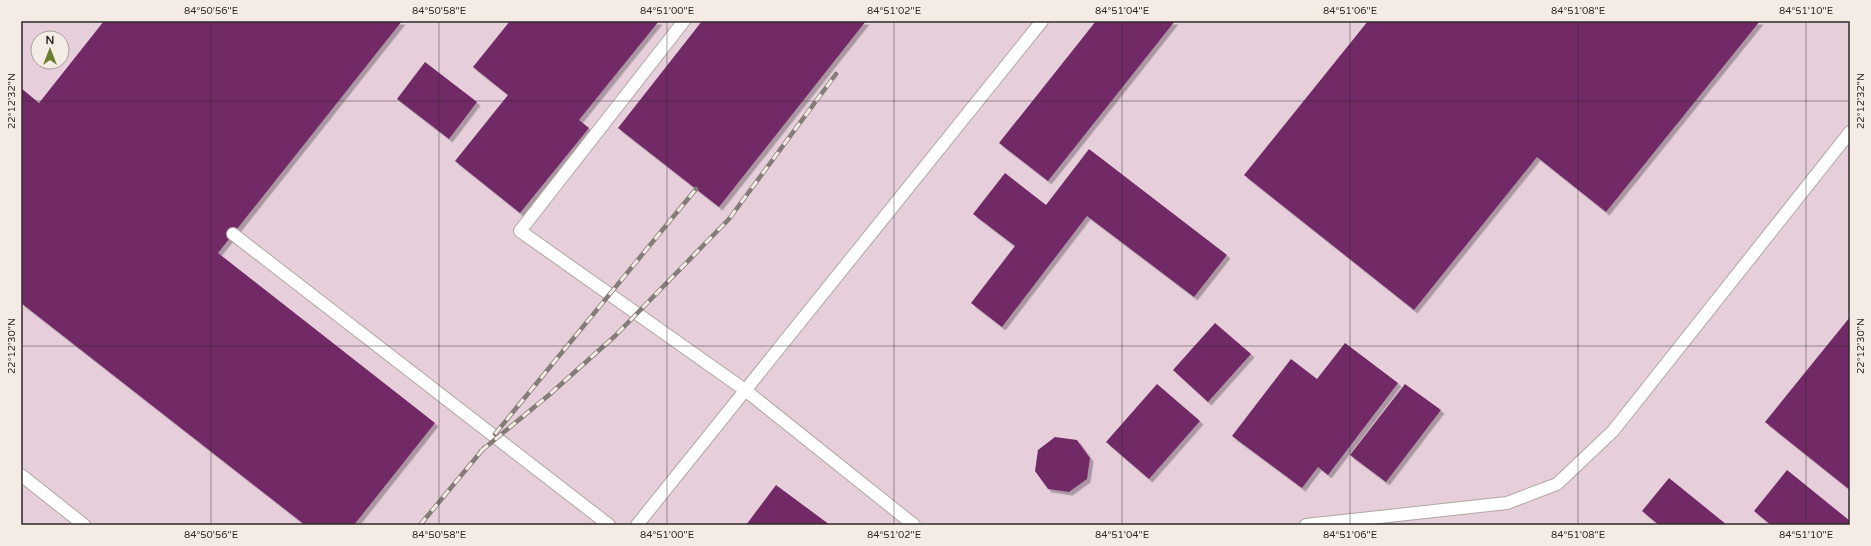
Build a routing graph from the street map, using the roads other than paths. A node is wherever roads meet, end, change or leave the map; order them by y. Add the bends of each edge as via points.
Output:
1 (684, 21) edge
2 (1042, 21) edge
3 (1850, 132) edge
4 (233, 234) dead end
5 (744, 390) junction
6 (21, 475) edge
7 (84, 525) edge
8 (609, 525) edge
9 (637, 525) edge
10 (914, 525) edge
11 (1306, 525) edge

1 - 5 lane via 520,231
2 - 5 lane
3 - 11 lane via 1613,431 1557,484 1507,503
4 - 8 lane
5 - 9 lane
5 - 10 lane
6 - 7 lane

